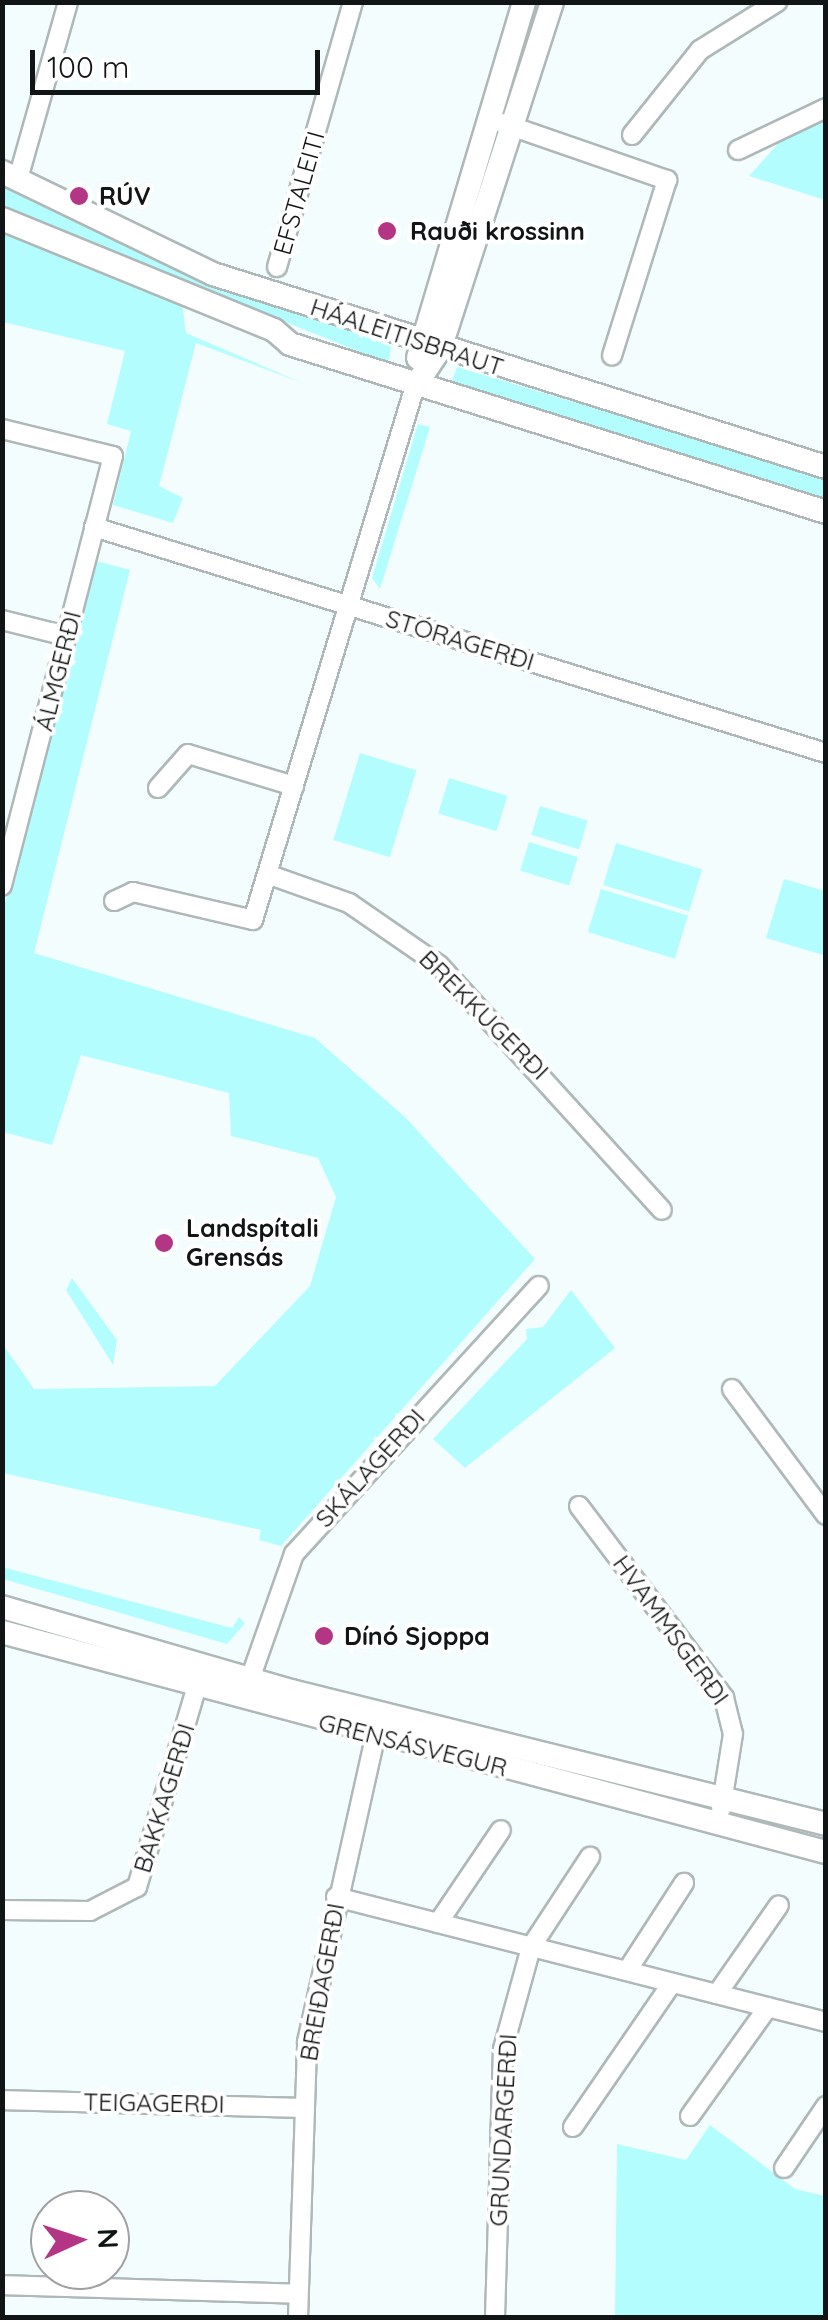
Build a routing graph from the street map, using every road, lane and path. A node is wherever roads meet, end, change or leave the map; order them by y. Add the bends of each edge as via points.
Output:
1 (68, 2) edge
2 (354, 2) edge
3 (524, 2) edge
4 (552, 2) edge
5 (777, 2) edge
6 (826, 108) edge
7 (490, 113) junction
8 (513, 131) junction
9 (632, 135) dead end
10 (738, 150) dead end
11 (10, 175) edge
12 (2, 220) edge
13 (277, 268) dead end
14 (430, 346) junction
15 (612, 356) dead end
16 (416, 386) junction
17 (2, 428) edge
18 (826, 467) edge
19 (826, 512) edge
20 (94, 527) junction
21 (349, 606) junction
22 (2, 620) edge
23 (66, 636) junction
24 (826, 753) edge
25 (294, 786) junction
26 (158, 788) dead end
27 (11, 815) edge
28 (267, 874) junction
29 (2, 886) edge
30 (114, 901) dead end
31 (662, 1210) dead end
32 (539, 1286) dead end
33 (732, 1389) dead end
34 (580, 1506) dead end
35 (826, 1515) edge
36 (2, 1607) edge
37 (2, 1632) edge
38 (250, 1679) junction
39 (196, 1688) junction
40 (378, 1723) junction
41 (724, 1797) junction
42 (717, 1824) junction
43 (826, 1824) edge
44 (501, 1830) dead end
45 (826, 1852) edge
46 (590, 1857) dead end
47 (684, 1882) dead end
48 (336, 1897) junction
49 (779, 1906) dead end
50 (2, 1910) edge
51 (438, 1923) junction
52 (531, 1947) junction
53 (627, 1971) junction
54 (672, 1982) junction
55 (717, 1994) junction
56 (768, 2007) junction
57 (823, 2017) edge
58 (2, 2100) edge
59 (826, 2106) edge
60 (305, 2108) junction
61 (690, 2116) dead end
62 (574, 2127) dead end
63 (784, 2168) dead end
64 (2, 2285) edge
65 (298, 2294) junction
66 (298, 2318) edge
67 (496, 2318) edge

1 - 11 street
2 - 13 street, EFSTALEITI
3 - 7 main road
4 - 8 main road
5 - 9 street via 700,50
6 - 10 street
7 - 8 street
7 - 14 main road
8 - 14 main road
8 - 15 street via 666,180
11 - 14 main road, HÁALEITISBRAUT via 184,263
12 - 16 main road, HÁALEITISBRAUT via 274,330 290,344
14 - 16 main road
14 - 18 main road, HÁALEITISBRAUT
16 - 19 main road, HÁALEITISBRAUT
16 - 21 street
17 - 20 street, ÁLMGERÐI via 113,456
20 - 21 street, STÓRAGERÐI
20 - 23 street, ÁLMGERÐI
21 - 24 street, STÓRAGERÐI
21 - 25 street
22 - 23 street
23 - 27 street, ÁLMGERÐI
25 - 26 street via 188,754
25 - 28 street
27 - 29 street, ÁLMGERÐI
28 - 30 street via 248,926 133,892
28 - 31 street, BREKKUGERÐI via 349,904 439,965
32 - 38 street, SKÁLAGERÐI via 294,1554
33 - 35 street
34 - 41 street, HVAMMSGERÐI via 724,1698 733,1734
36 - 38 main road, GRENSÁSVEGUR
37 - 39 main road, GRENSÁSVEGUR
38 - 40 main road, GRENSÁSVEGUR
39 - 40 main road, GRENSÁSVEGUR
39 - 50 street, BAKKAGERÐI via 137,1886 103,1908
40 - 41 main road, GRENSÁSVEGUR
40 - 42 main road, GRENSÁSVEGUR
40 - 48 street, BREIÐAGERÐI
41 - 42 street, HVAMMSGERÐI
41 - 43 main road, GRENSÁSVEGUR
42 - 45 main road, GRENSÁSVEGUR
44 - 51 street
46 - 52 street, GRUNDARGERÐI
47 - 53 street
48 - 51 street
48 - 60 street, BREIÐAGERÐI via 307,2042
49 - 55 street
51 - 52 street
52 - 53 street
52 - 67 street, GRUNDARGERÐI via 502,2049
53 - 54 street
54 - 55 street
54 - 62 street
55 - 56 street
56 - 57 street
56 - 61 street
58 - 60 street, TEIGAGERÐI
59 - 63 street
60 - 65 street, BREIÐAGERÐI
64 - 65 street
65 - 66 street, BREIÐAGERÐI

